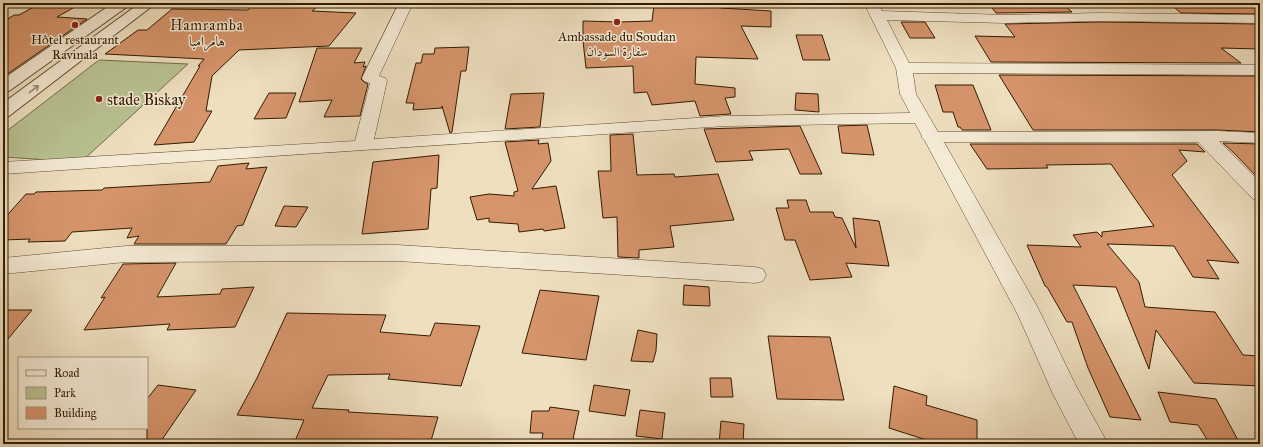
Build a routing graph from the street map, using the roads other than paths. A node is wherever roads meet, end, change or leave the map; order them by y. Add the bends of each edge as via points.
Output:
1 (123, 3) edge
2 (149, 3) edge
3 (406, 3) edge
4 (874, 9) edge
5 (1260, 19) edge
6 (904, 68) junction
7 (1260, 70) edge
8 (3, 87) edge
9 (3, 112) edge
10 (920, 118) junction
11 (1203, 136) junction
12 (930, 137) junction
13 (1260, 138) edge
14 (362, 145) junction
15 (3, 168) edge
16 (1260, 194) edge
17 (3, 266) edge
18 (755, 275) dead end
19 (1094, 444) edge

1 - 8 street
9 -> 2 street
3 - 14 street via 370,78 379,81
4 - 5 street via 1005,19
4 - 6 street
6 - 7 street
6 - 10 street via 908,94
10 - 12 street
10 - 14 street via 726,121
11 - 12 street
11 - 13 street
11 - 16 street
12 - 19 street via 1030,315 1066,394
14 - 15 street
17 - 18 street via 126,254 397,253

